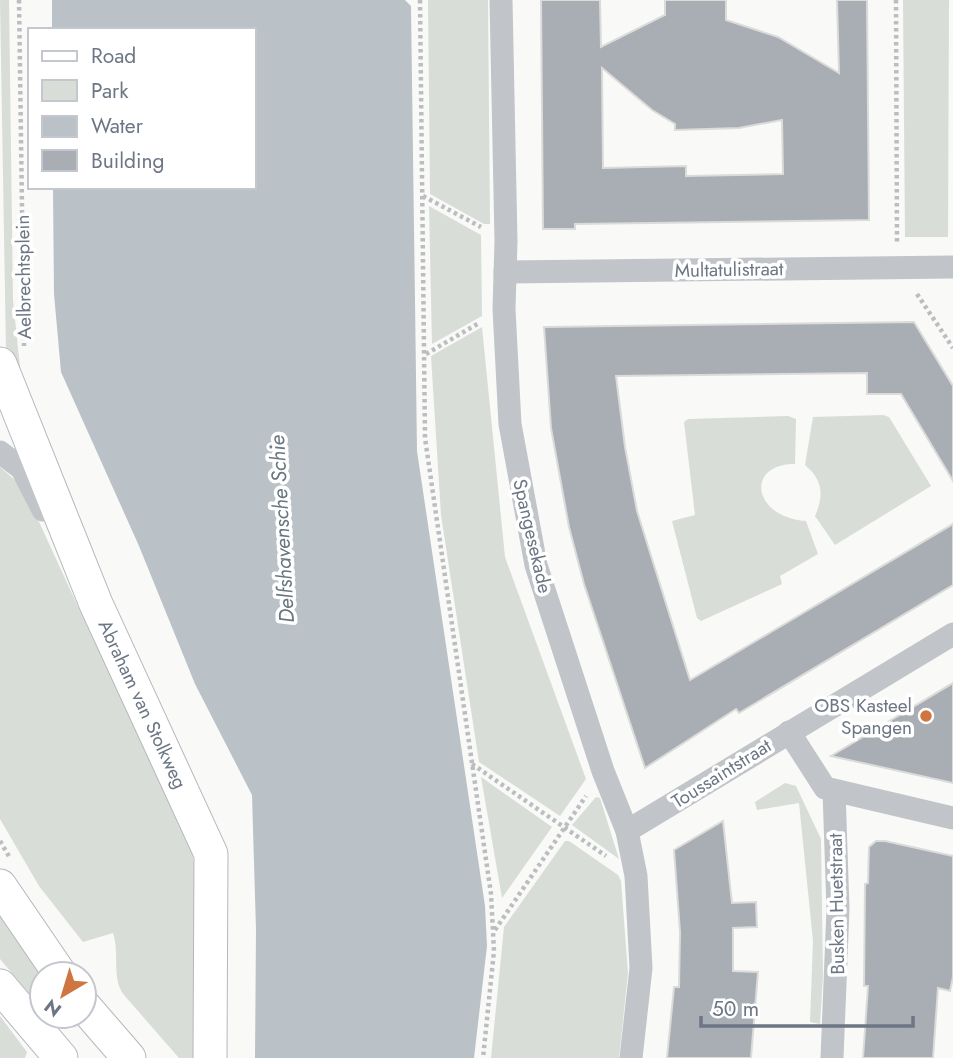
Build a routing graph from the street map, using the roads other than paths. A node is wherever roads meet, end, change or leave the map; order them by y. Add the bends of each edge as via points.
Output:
1 (500, 0) edge
2 (953, 267) edge
3 (505, 272) junction
4 (12, 359) edge
5 (0, 452) edge
6 (96, 604) junction
7 (953, 634) edge
8 (789, 732) junction
9 (834, 791) junction
10 (953, 818) edge
11 (627, 831) junction
12 (0, 886) edge
13 (50, 960) edge
14 (0, 986) edge
15 (98, 1022) edge
16 (61, 1058) edge
17 (129, 1058) edge
18 (210, 1058) edge
19 (631, 1058) edge
20 (832, 1058) edge

1 - 3 street, Spangesekade
2 - 3 street, Multatulistraat
3 - 11 street, Spangesekade via 510,424 536,565
4 - 6 street, Abraham van Stolkweg
5 - 6 street via 22,469
6 - 18 street, Abraham van Stolkweg via 211,854
7 - 8 street
8 - 9 street, Toussaintstraat via 820,785
8 - 11 street, Toussaintstraat
9 - 10 street
9 - 20 street, Busken Huetstraat via 838,909
11 - 19 street, Spangesekade via 636,876 641,968
12 - 13 street
14 - 16 street
15 - 17 street

